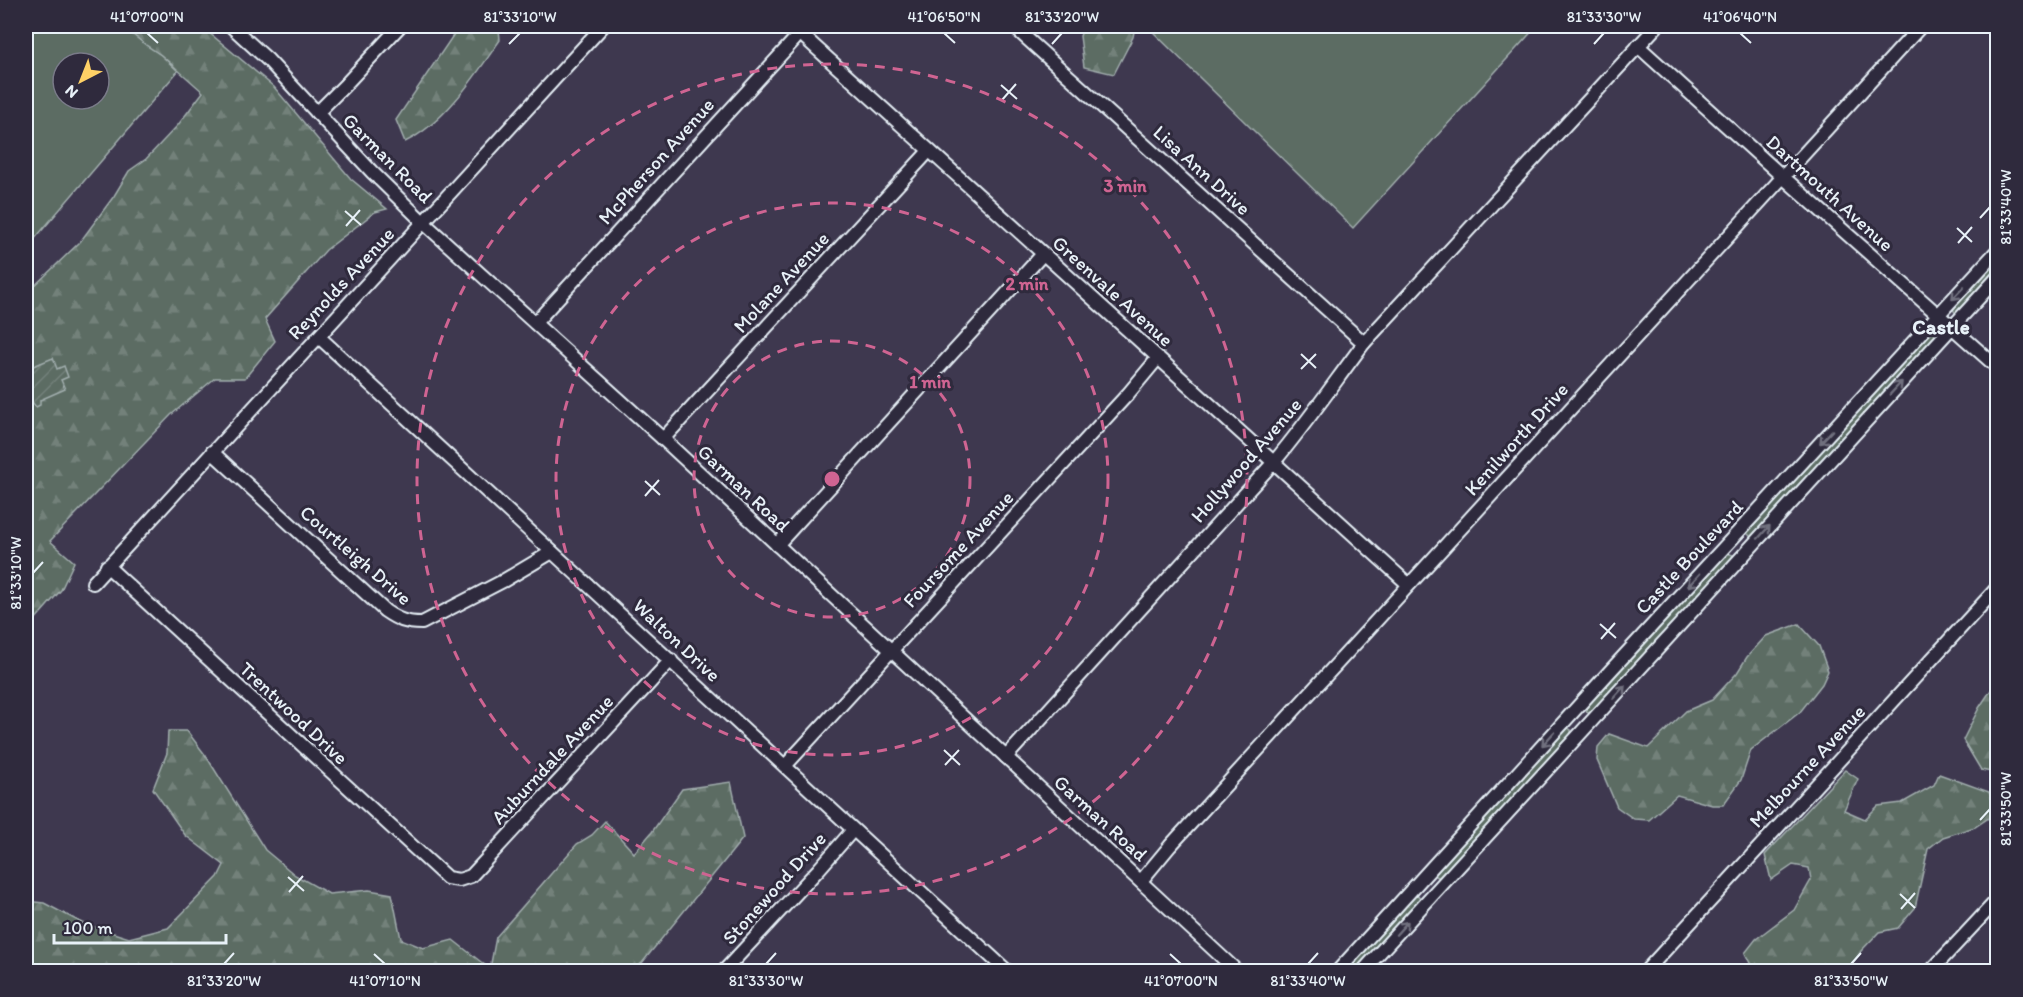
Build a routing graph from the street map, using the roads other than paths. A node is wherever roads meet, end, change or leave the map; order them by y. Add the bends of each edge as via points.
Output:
1 (231, 26) edge
2 (400, 26) edge
3 (603, 26) edge
4 (1013, 26) edge
5 (1657, 26) edge
6 (1921, 26) edge
7 (800, 28) edge
8 (1638, 46) junction
9 (317, 113) junction
10 (928, 151) junction
11 (1783, 177) junction
12 (424, 223) junction
13 (1998, 250) edge
14 (1043, 254) junction
15 (1998, 277) edge
16 (1938, 315) junction
17 (535, 323) junction
18 (1952, 327) junction
19 (319, 337) junction
20 (1364, 343) junction
21 (1158, 358) junction
22 (1998, 368) edge
23 (663, 439) junction
24 (212, 452) junction
25 (1275, 462) junction
26 (1731, 541) junction
27 (777, 545) junction
28 (552, 552) junction
29 (1745, 553) junction
30 (107, 566) junction
31 (93, 583) dead end
32 (1408, 584) junction
33 (1998, 587) edge
34 (891, 651) junction
35 (671, 660) junction
36 (1570, 715) junction
37 (1586, 729) junction
38 (1006, 757) junction
39 (785, 766) junction
40 (853, 830) junction
41 (459, 880) joint
42 (1141, 880) junction
43 (1417, 883) junction
44 (1431, 896) junction
45 (1998, 899) edge
46 (1006, 971) edge
47 (723, 972) edge
48 (1238, 972) edge
49 (1337, 972) edge
50 (1362, 972) edge
51 (1645, 972) edge
52 (1930, 972) edge

1 - 9 street, Garman Road
2 - 9 street
3 - 12 street, Reynolds Avenue
4 - 20 street, Lisa Ann Drive
5 - 8 street, Hollywood Avenue
6 - 11 street, Kenilworth Drive
7 - 10 street, Greenvale Avenue
7 - 17 street, McPherson Avenue
8 - 11 street, Dartmouth Avenue
8 - 20 street, Hollywood Avenue
9 - 12 street, Garman Road
10 - 14 street, Greenvale Avenue
10 - 23 street, Molane Avenue
11 - 16 street, Dartmouth Avenue
11 - 32 street, Kenilworth Drive
12 - 17 street, Garman Road
12 - 19 street, Reynolds Avenue
13 -> 16 street, Castle Boulevard
14 - 21 street, Greenvale Avenue
14 - 27 street
15 - 18 street, Castle Boulevard
16 - 18 street, Dartmouth Avenue
16 -> 26 street, Castle Boulevard
17 - 23 street, Garman Road
18 - 22 street, Dartmouth Avenue
29 -> 18 street, Castle Boulevard
19 - 24 street, Reynolds Avenue
19 - 28 street, Walton Drive
20 - 25 street, Hollywood Avenue
21 - 25 street, Greenvale Avenue
21 - 34 street, Foursome Avenue
23 - 27 street, Garman Road
24 - 28 street, Courtleigh Drive via 398,621 422,623
24 - 30 street, Reynolds Avenue
25 - 32 street, Greenvale Avenue
25 - 38 street, Hollywood Avenue
26 - 29 street
26 -> 36 street, Castle Boulevard
27 - 34 street, Garman Road
28 - 35 street, Walton Drive
37 -> 29 street, Castle Boulevard
30 - 31 street, Reynolds Avenue
30 - 41 street, Trentwood Drive via 437,871
32 - 42 street, Kenilworth Drive
33 - 51 street, Melbourne Avenue
34 - 38 street, Garman Road
34 - 39 street, Foursome Avenue
35 - 39 street, Walton Drive
35 - 41 street, Auburndale Avenue via 471,876
36 - 37 street
36 -> 43 street, Castle Boulevard
37 - 44 street, Castle Boulevard
38 - 42 street, Garman Road
39 - 40 street, Walton Drive
40 - 46 street, Walton Drive
40 - 47 street, Stonewood Drive
42 - 48 street, Garman Road
43 - 44 street
43 - 49 street, Castle Boulevard
50 -> 44 street, Castle Boulevard
45 - 52 street

